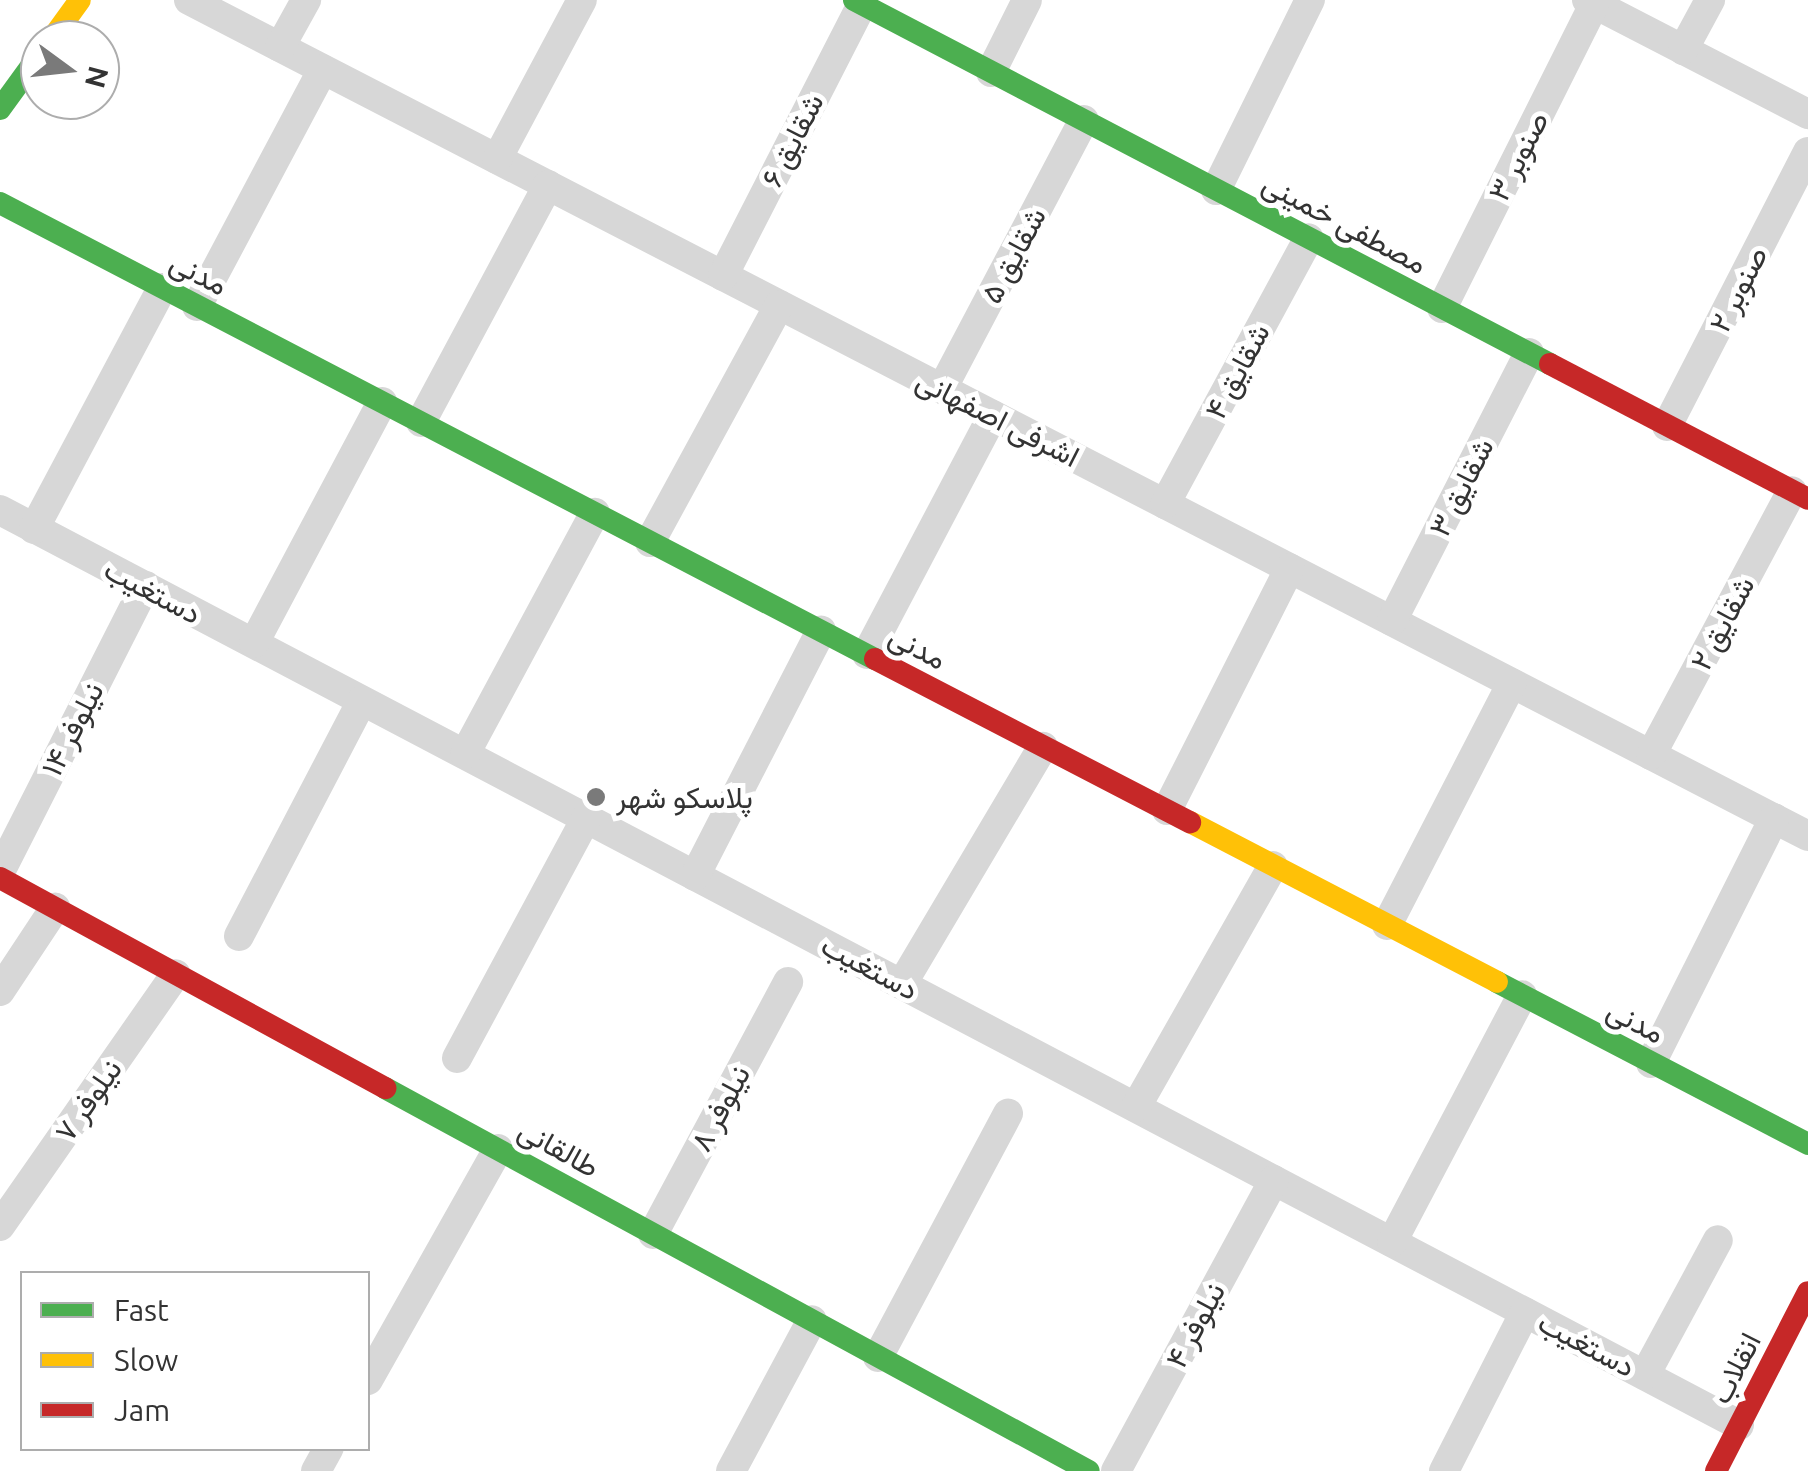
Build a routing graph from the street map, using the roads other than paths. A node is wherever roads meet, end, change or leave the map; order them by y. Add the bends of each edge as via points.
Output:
1 (189, 0) edge
2 (306, 0) edge
3 (582, 0) edge
4 (1028, 0) edge
5 (1310, 0) edge
6 (1710, 0) edge
7 (858, 2) edge
8 (1590, 2) edge
9 (280, 47) junction
10 (1683, 50) junction
11 (323, 70) junction
12 (991, 72) junction
13 (20, 82) edge
14 (0, 109) edge
15 (1808, 114) edge
16 (1084, 120) junction
17 (1808, 152) edge
18 (497, 159) junction
19 (548, 185) junction
20 (1216, 190) junction
21 (0, 203) edge
22 (1309, 238) junction
23 (723, 276) junction
24 (162, 288) junction
25 (779, 305) junction
26 (197, 306) junction
27 (1442, 308) junction
28 (1529, 353) junction
29 (942, 389) junction
30 (382, 402) junction
31 (993, 415) junction
32 (421, 422) junction
33 (1668, 426) junction
34 (1800, 495) edge
35 (1165, 504) junction
36 (0, 510) edge
37 (595, 513) junction
38 (34, 528) junction
39 (650, 542) junction
40 (1290, 568) junction
41 (145, 586) junction
42 (1392, 622) junction
43 (821, 631) junction
44 (254, 644) junction
45 (866, 654) junction
46 (1512, 684) junction
47 (362, 701) junction
48 (1044, 746) junction
49 (465, 754) junction
50 (1651, 755) junction
51 (1167, 810) junction
52 (586, 818) junction
53 (1774, 818) junction
54 (1808, 836) edge
55 (1273, 866) junction
56 (0, 875) edge
57 (696, 876) junction
58 (56, 908) junction
59 (1387, 926) junction
60 (239, 936) dead end
61 (176, 974) junction
62 (788, 982) dead end
63 (902, 984) junction
64 (0, 991) edge
65 (1522, 995) junction
66 (457, 1058) dead end
67 (1651, 1063) junction
68 (1136, 1107) junction
69 (1008, 1114) dead end
70 (1808, 1144) edge
71 (498, 1150) junction
72 (1274, 1180) junction
73 (0, 1226) edge
74 (653, 1234) junction
75 (1718, 1240) dead end
76 (1392, 1242) junction
77 (1805, 1304) edge
78 (1524, 1312) junction
79 (812, 1320) junction
80 (878, 1357) junction
81 (1645, 1375) junction
82 (370, 1376) edge
83 (1740, 1424) junction
84 (731, 1471) edge
85 (1089, 1471) edge
86 (1116, 1471) edge
87 (1444, 1471) edge
88 (1716, 1471) edge

1 - 9 street, اشرفی اصفهانی
2 - 9 street
3 - 18 street
4 - 12 street
5 - 20 street
6 - 10 street
7 - 12 street, مصطفی خمینی
7 - 23 street, شقایق ۶
8 - 10 street
8 - 27 street, صنوبر ۳
9 - 11 street, اشرفی اصفهانی
10 - 15 street
11 - 18 street, اشرفی اصفهانی
11 - 26 street
12 - 16 street, مصطفی خمینی
13 - 14 street
16 - 20 street, مصطفی خمینی
16 - 29 street, شقایق ۵
17 - 33 street, صنوبر ۲
18 - 19 street, اشرفی اصفهانی
19 - 23 street, اشرفی اصفهانی
19 - 32 street
20 - 22 street, مصطفی خمینی
21 - 24 street, مدنی
22 - 27 street, مصطفی خمینی
22 - 35 street, شقایق ۴
23 - 25 street, اشرفی اصفهانی
24 - 26 street, مدنی
24 - 38 street
25 - 29 street, اشرفی اصفهانی
25 - 39 street
26 - 30 street, مدنی
27 - 28 street, مصطفی خمینی
28 - 33 street, مصطفی خمینی
28 - 42 street, شقایق ۳
29 - 31 street, اشرفی اصفهانی
30 - 32 street, مدنی
30 - 44 street
31 - 35 street, اشرفی اصفهانی
31 - 45 street
32 - 37 street, مدنی
33 - 34 street, مصطفی خمینی
34 - 50 street, شقایق ۲
35 - 40 street, اشرفی اصفهانی
36 - 38 street, دستغیب
37 - 39 street, مدنی
37 - 49 street
38 - 41 street, دستغیب
39 - 43 street, مدنی
40 - 42 street, اشرفی اصفهانی
40 - 51 street
41 - 44 street, دستغیب
41 - 56 street, نیلوفر ۱۴
42 - 46 street, اشرفی اصفهانی
43 - 45 street, مدنی
43 - 57 street
44 - 47 street, دستغیب
45 - 48 street, مدنی
46 - 50 street, اشرفی اصفهانی
46 - 59 street
47 - 49 street, دستغیب
47 - 60 street
48 - 51 street, مدنی
48 - 63 street
49 - 52 street, دستغیب
50 - 53 street, اشرفی اصفهانی
51 - 55 street, مدنی
52 - 57 street, دستغیب
52 - 66 street
53 - 54 street, اشرفی اصفهانی
53 - 67 street
55 - 59 street, مدنی
55 - 68 street
56 - 58 street, طالقانی
57 - 63 street, دستغیب
58 - 61 street, طالقانی
58 - 64 street
59 - 65 street, مدنی
61 - 71 street, طالقانی
61 - 73 street, نیلوفر ۷
62 - 74 street, نیلوفر ۸
63 - 68 street, دستغیب
65 - 67 street, مدنی
65 - 76 street
67 - 70 street, مدنی
68 - 72 street, دستغیب
69 - 80 street
71 - 74 street, طالقانی
71 - 82 street
72 - 76 street, دستغیب
72 - 86 street, نیلوفر ۴
74 - 79 street, طالقانی
75 - 81 street
76 - 78 street, دستغیب
77 - 83 street, انقلاب
78 - 81 street, دستغیب
78 - 87 street
79 - 80 street, طالقانی
79 - 84 street
80 - 85 street, طالقانی
81 - 83 street, دستغیب
83 - 88 street, انقلاب

